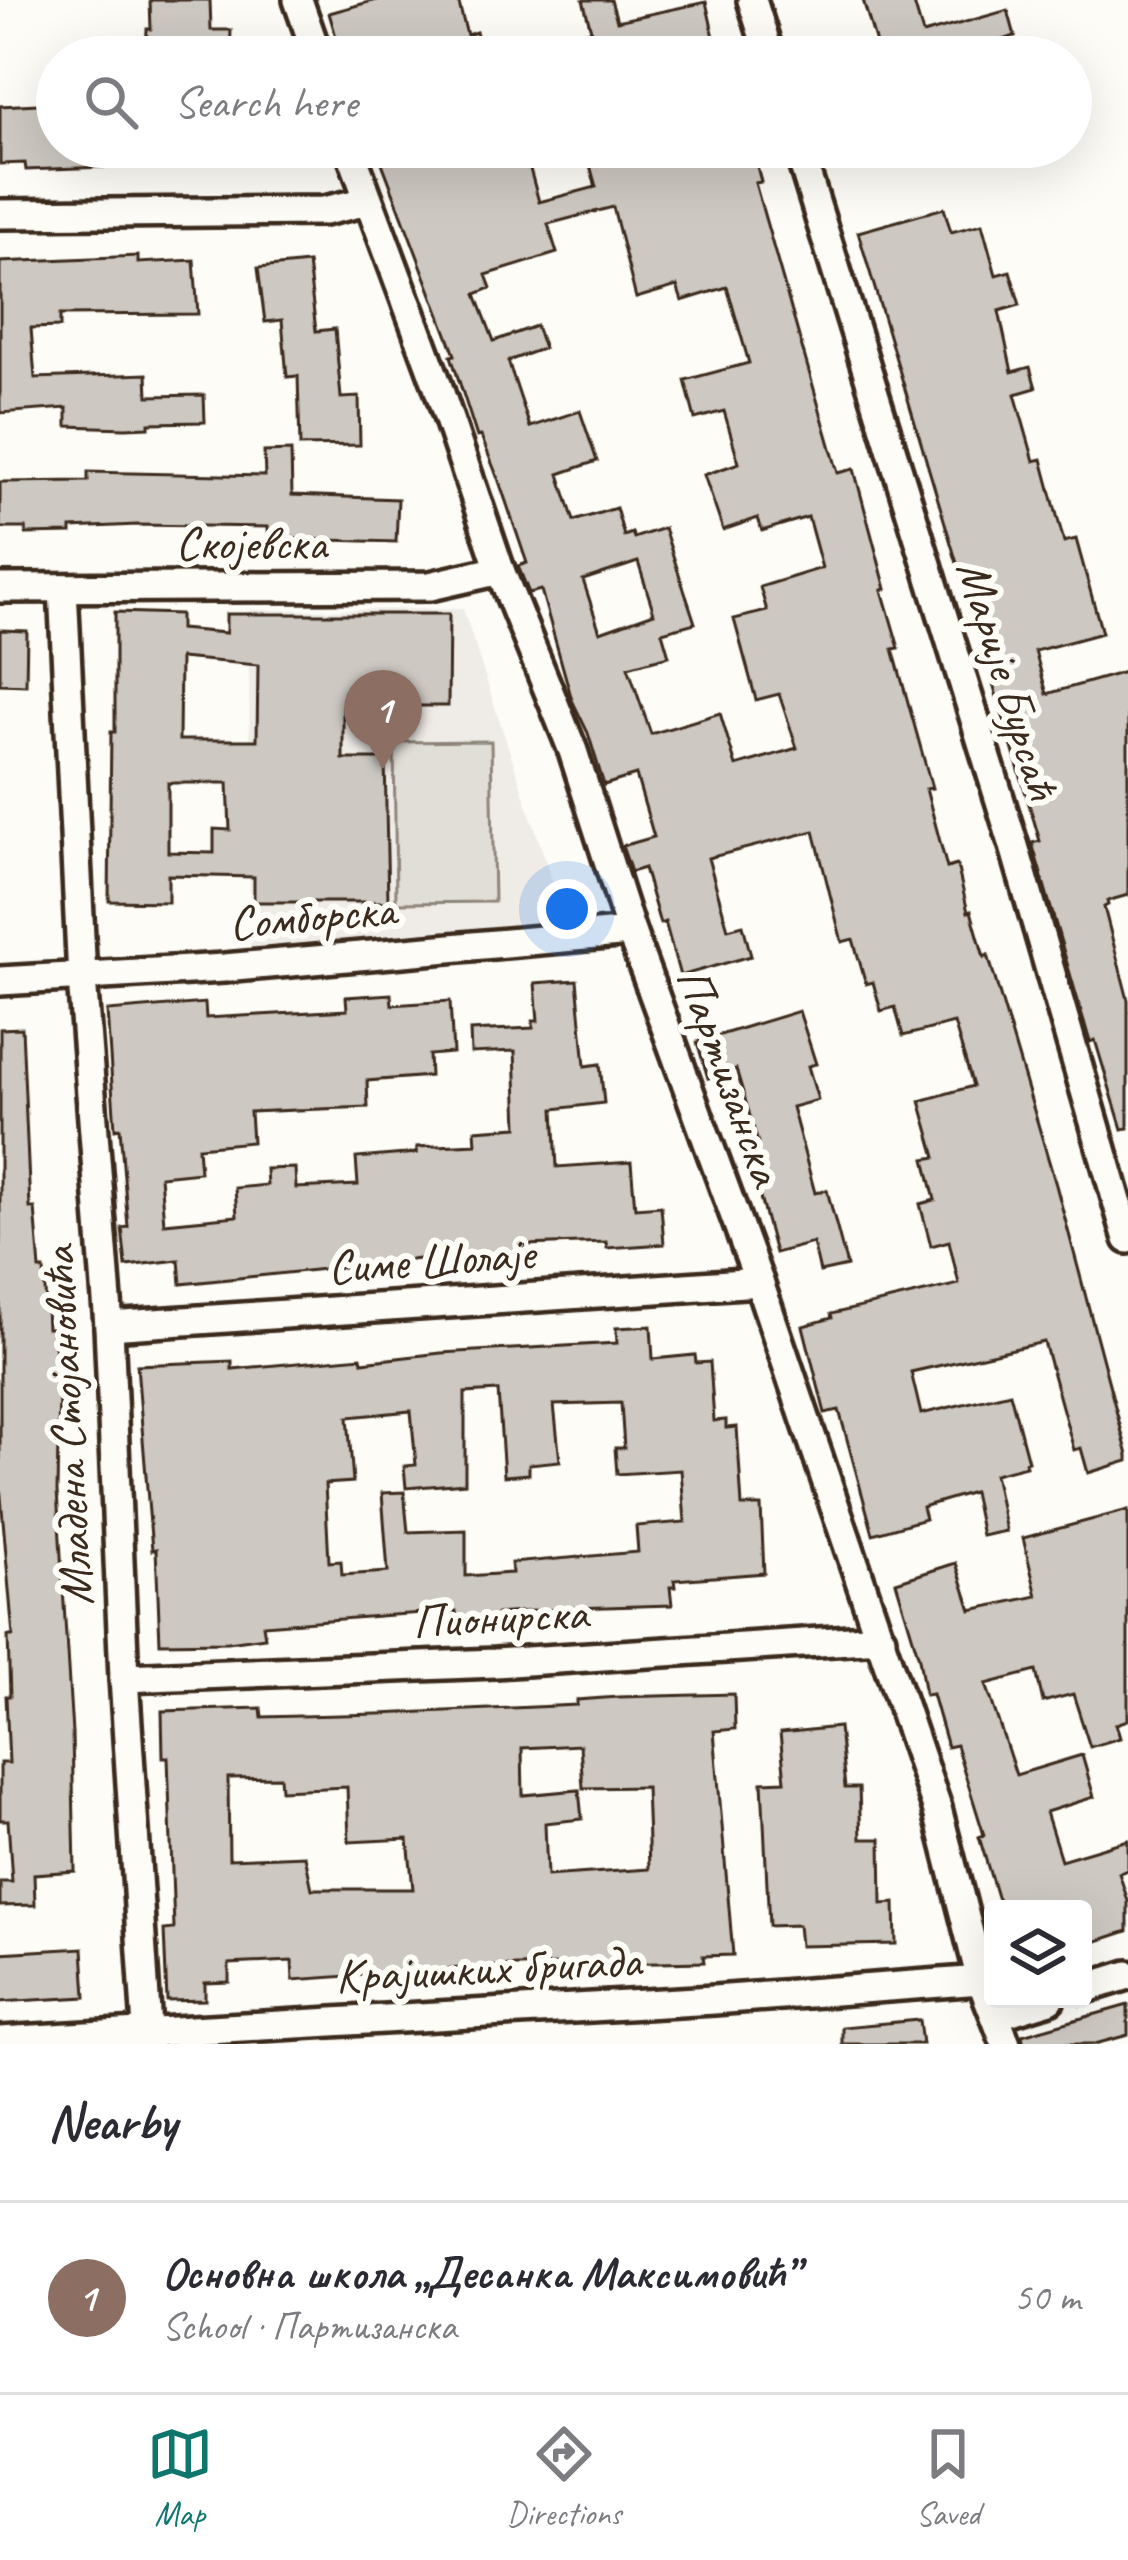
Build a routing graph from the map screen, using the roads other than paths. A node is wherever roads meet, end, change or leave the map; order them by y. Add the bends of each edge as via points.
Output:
1 (298, 0) edge
2 (752, 0) edge
3 (311, 36) edge
4 (763, 36) edge
5 (356, 168) edge
6 (804, 168) edge
7 (368, 201) junction
8 (0, 214) edge
9 (500, 570) junction
10 (0, 588) edge
11 (63, 588) junction
12 (631, 932) junction
13 (82, 978) junction
14 (0, 980) edge
15 (1128, 1239) edge
16 (759, 1282) junction
17 (109, 1326) junction
18 (880, 1638) junction
19 (124, 1678) junction
20 (1128, 1975) edge
21 (981, 1980) junction
22 (1092, 1986) edge
23 (1021, 2008) edge
24 (998, 2015) junction
25 (147, 2037) edge
26 (0, 2041) edge
27 (1006, 2044) edge

1 - 3 street
2 - 4 street
5 - 7 street, Партизанска
6 - 15 street, Марије Бурсаћ
7 - 8 street via 324,211
7 - 9 street, Партизанска
9 - 11 street, Скојевска via 430,586
9 - 12 street, Партизанска via 573,751
10 - 11 street, Скојевска
11 - 13 street, Младена Стојановића
12 - 13 street, Сомборска
12 - 16 street, Партизанска
13 - 14 street, Сомборска
13 - 17 street, Младена Стојановића
16 - 17 street, Симе Шолаје
16 - 18 street, Партизанска
17 - 19 street, Младена Стојановића
18 - 19 street, Пионирска
18 - 21 street, Партизанска via 938,1808
19 - 25 street, Младена Стојановића
20 - 22 street
21 - 24 street, Партизанска
21 - 25 street, Крајишких бригада
23 - 24 street
24 - 27 street, Партизанска
25 - 26 street, Крајишких бригада

